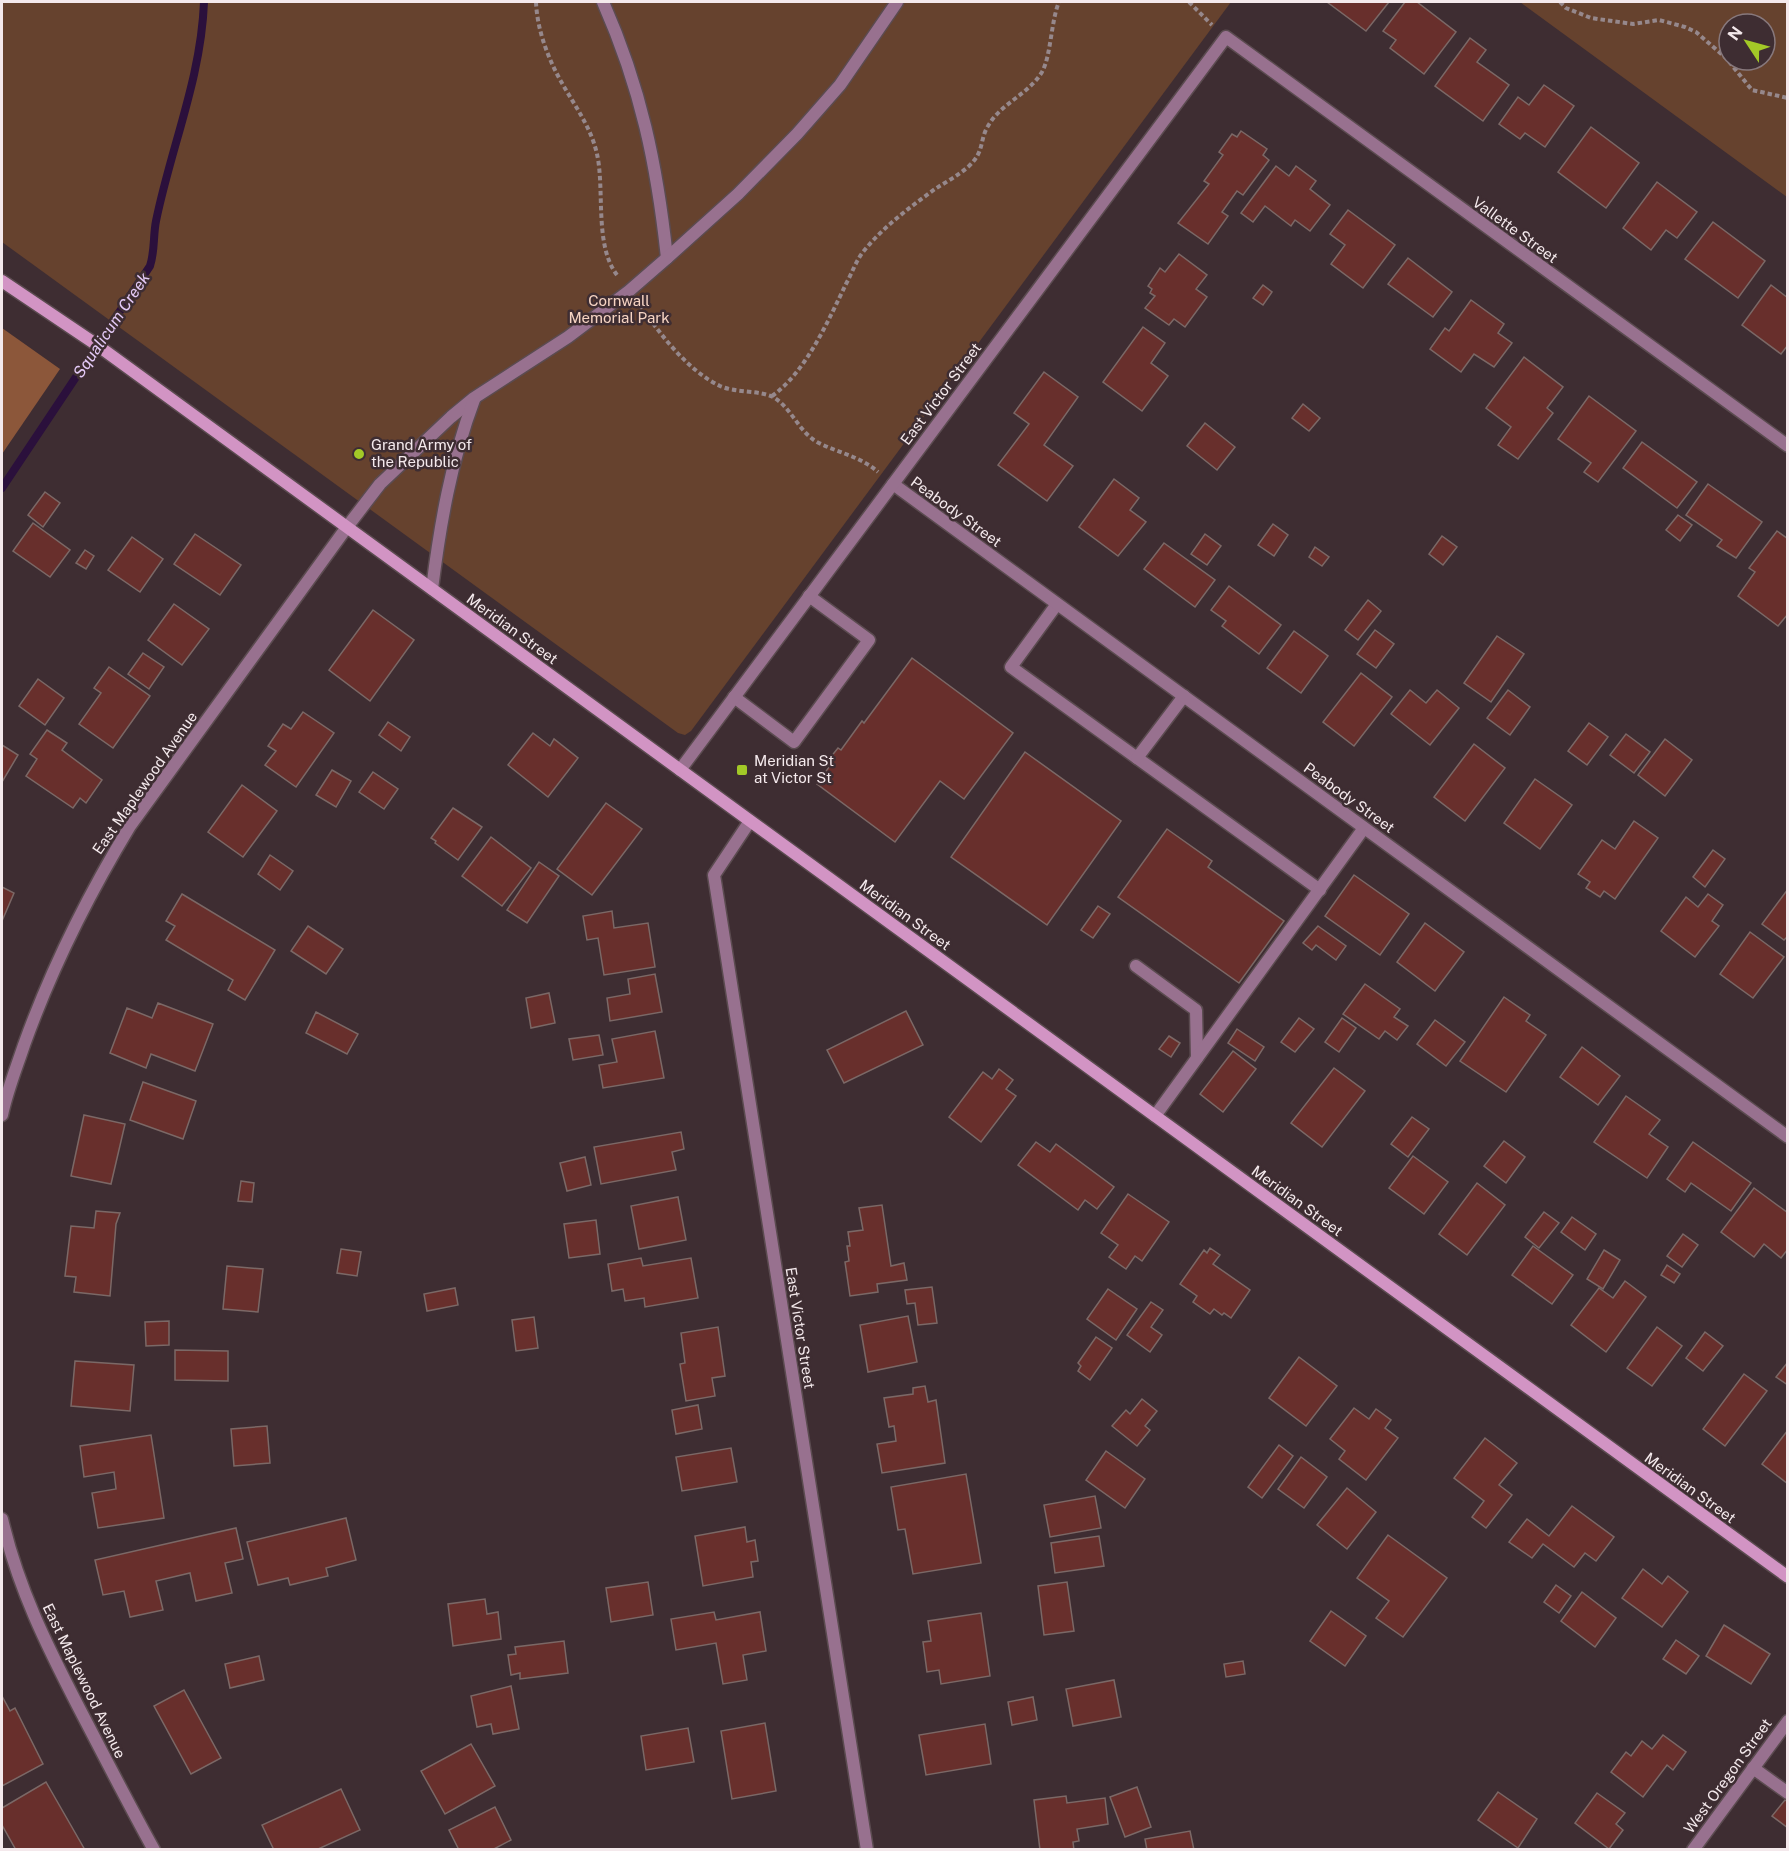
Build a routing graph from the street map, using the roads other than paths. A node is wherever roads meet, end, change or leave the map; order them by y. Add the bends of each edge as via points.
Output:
1 (603, 2) edge
2 (897, 2) edge
3 (1226, 37) joint
4 (668, 258) junction
5 (2, 281) edge
6 (474, 398) junction
7 (1788, 446) edge
8 (892, 484) junction
9 (347, 527) junction
10 (432, 589) junction
11 (809, 596) junction
12 (1057, 604) junction
13 (1184, 696) junction
14 (734, 697) junction
15 (1137, 758) junction
16 (680, 770) junction
17 (750, 821) junction
18 (1365, 828) junction
19 (1320, 890) junction
20 (1137, 966) dead end
21 (1197, 1058) junction
22 (2, 1115) edge
23 (1155, 1116) junction
24 (1788, 1137) edge
25 (2, 1519) edge
26 (1788, 1577) edge
27 (1788, 1721) edge
28 (1753, 1768) junction
29 (1788, 1793) edge
30 (154, 1850) edge
31 (867, 1850) edge
32 (1693, 1850) edge

1 - 4 street via 630,71 650,139
2 - 4 street, East Maplewood Avenue via 840,85 797,134
3 - 7 street, Vallette Street
3 - 8 street, East Victor Street
4 - 6 street, East Maplewood Avenue via 568,337
5 - 9 main road, Meridian Street via 97,345
6 - 9 street, East Maplewood Avenue via 398,464
6 - 10 street via 455,455
8 - 11 street, East Victor Street
8 - 12 street, Peabody Street
9 - 10 main road, Meridian Street
9 - 22 street, East Maplewood Avenue via 130,826 100,876 39,1002
10 - 16 main road, Meridian Street
11 - 14 street, East Victor Street
11 - 14 street via 869,640 794,742
12 - 13 street, Peabody Street
12 - 15 street via 1011,667
13 - 15 street
13 - 18 street, Peabody Street
14 - 16 street, East Victor Street
15 - 19 street
16 - 17 main road, Meridian Street
17 - 23 main road, Meridian Street
17 - 31 street, East Victor Street via 714,875
18 - 19 street
18 - 24 street, Peabody Street
19 - 21 street
20 - 21 street via 1196,1010
21 - 23 street
23 - 26 main road, Meridian Street
25 - 30 street, East Maplewood Avenue via 11,1558 43,1638
27 - 28 street, West Oregon Street
28 - 29 street
28 - 32 street, West Oregon Street

